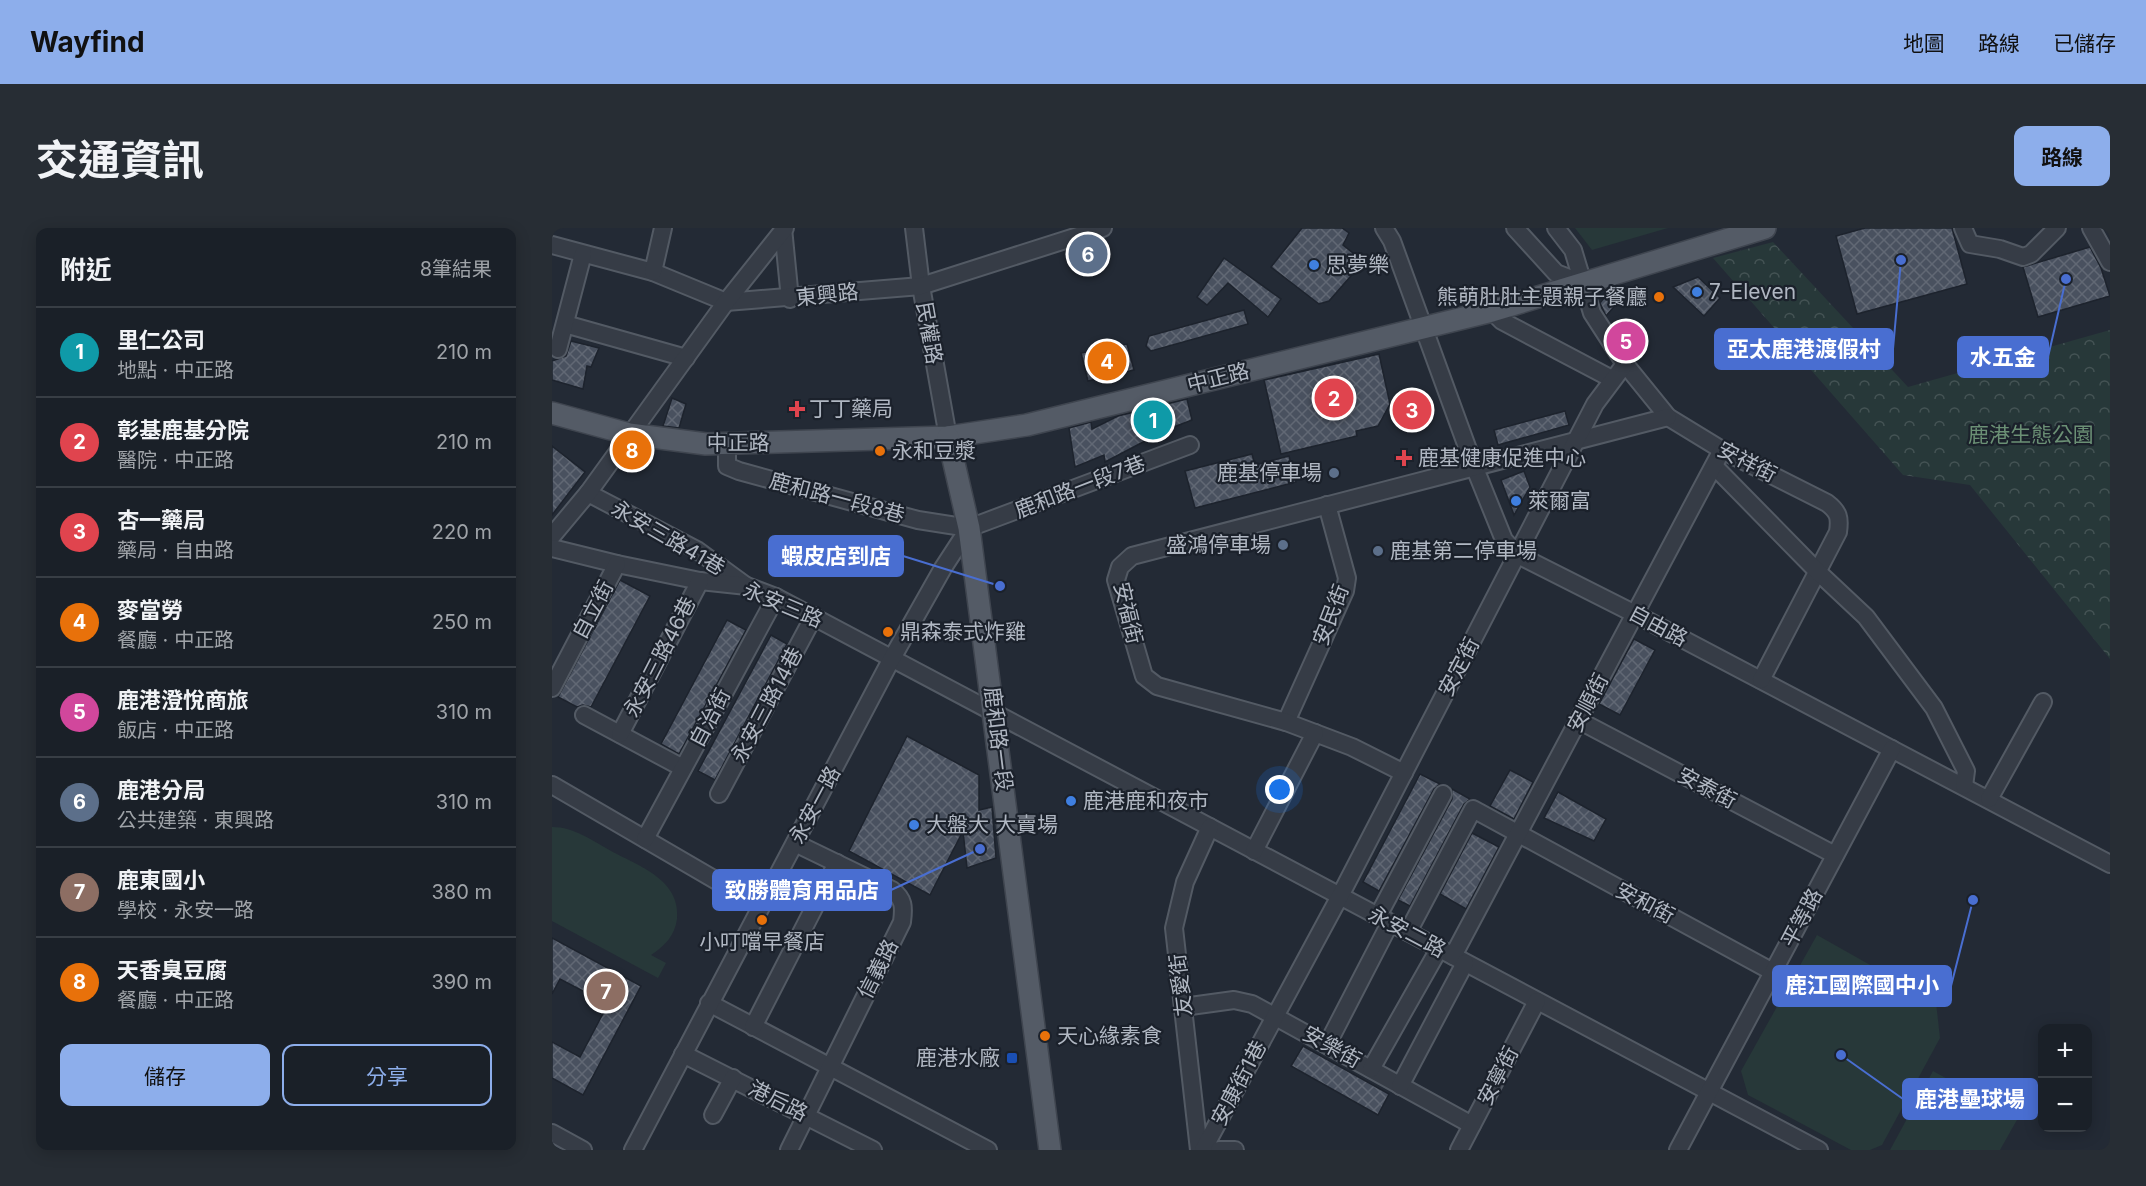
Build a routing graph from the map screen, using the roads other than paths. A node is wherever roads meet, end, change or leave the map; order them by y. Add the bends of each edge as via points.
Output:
1 (663, 228) edge
2 (914, 228) edge
3 (1102, 228) edge
4 (1384, 228) edge
5 (1515, 228) edge
6 (1556, 228) edge
7 (1765, 228) edge
8 (1963, 228) edge
9 (2057, 228) edge
10 (2091, 228) edge
11 (784, 229) edge
12 (1075, 232) edge
13 (552, 245) edge
14 (583, 254) junction
15 (2110, 262) edge
16 (653, 272) junction
17 (1582, 283) junction
18 (921, 285) junction
19 (790, 299) junction
20 (726, 302) junction
21 (1492, 311) junction
22 (565, 324) junction
23 (1423, 328) junction
24 (558, 349) dead end
25 (686, 358) junction
26 (1625, 364) junction
27 (1612, 379) junction
28 (552, 413) edge
29 (1668, 417) junction
30 (629, 434) junction
31 (948, 438) junction
32 (1578, 438) junction
33 (727, 444) junction
34 (1190, 445) dead end
35 (1722, 450) junction
36 (1474, 466) junction
37 (1714, 466) junction
38 (588, 493) junction
39 (1327, 505) junction
40 (969, 528) junction
41 (552, 536) edge
42 (552, 548) edge
43 (1518, 555) junction
44 (617, 564) junction
45 (1818, 572) junction
46 (700, 580) junction
47 (747, 586) junction
48 (776, 597) junction
49 (1635, 614) junction
50 (814, 616) junction
51 (891, 660) junction
52 (1761, 680) junction
53 (552, 688) edge
54 (2043, 702) dead end
55 (995, 713) junction
56 (584, 715) dead end
57 (1578, 720) junction
58 (1286, 722) junction
59 (1316, 733) junction
60 (620, 734) junction
61 (1892, 749) junction
62 (683, 768) junction
63 (1404, 773) junction
64 (552, 785) edge
65 (1964, 786) junction
66 (719, 794) dead end
67 (1443, 794) dead end
68 (1989, 799) junction
69 (1210, 827) junction
70 (1518, 834) junction
71 (645, 839) junction
72 (795, 843) junction
73 (1254, 851) junction
74 (1835, 855) junction
75 (837, 863) junction
76 (2110, 864) edge
77 (1340, 896) junction
78 (760, 906) junction
79 (1384, 920) junction
80 (1408, 932) junction
81 (1452, 956) junction
82 (1773, 972) junction
83 (1537, 1001) junction
84 (709, 1003) junction
85 (1183, 1007) junction
86 (1275, 1016) junction
87 (753, 1026) junction
88 (1327, 1045) junction
89 (683, 1054) junction
90 (830, 1067) junction
91 (1371, 1069) junction
92 (733, 1078) junction
93 (1400, 1086) junction
94 (1708, 1092) junction
95 (806, 1114) junction
96 (713, 1115) dead end
97 (1472, 1125) junction
98 (552, 1133) edge
99 (1800, 1146) edge
100 (583, 1150) edge
101 (633, 1150) edge
102 (789, 1150) edge
103 (873, 1150) edge
104 (988, 1150) edge
105 (1050, 1150) edge
106 (1201, 1150) edge
107 (1220, 1150) edge
108 (1235, 1150) edge
109 (1459, 1150) edge
110 (1677, 1150) edge
111 (1819, 1150) edge

1 - 16 street
2 - 18 street, 民權路
3 - 12 street, 東興路
4 - 23 street, 自由路 via 1392,240
5 - 17 street via 1556,273
6 - 17 street, 安祥街 via 1573,250
7 - 17 main road, 中正路
8 - 9 street via 1970,244 2001,249 2018,257 2031,254
10 - 15 street
11 - 19 street
11 - 20 street
12 - 18 street, 東興路
13 - 14 street, 東興路
14 - 16 street, 東興路
14 - 22 street
16 - 20 street, 東興路
17 - 21 main road, 中正路
17 - 26 street, 安祥街 via 1592,313
18 - 19 street, 東興路
18 - 31 street, 民權路
19 - 20 street, 東興路
20 - 25 street
21 - 23 main road, 中正路
21 - 27 street via 1502,321
22 - 24 street
22 - 25 street
23 - 31 main road, 中正路 via 1028,425
23 - 36 street, 自由路
25 - 30 street
26 - 27 street, 安定街
26 - 29 street, 安祥街
27 - 32 street, 安定街
28 - 30 main road, 中正路
29 - 32 street
29 - 35 street, 安祥街
30 - 33 main road, 中正路 via 675,442
30 - 38 street
31 - 33 main road, 中正路
31 - 40 main road, 鹿和路一段
32 - 36 street
32 - 43 street, 安定街
33 - 40 street, 鹿和路一段8巷 via 727,466 739,471 918,520
34 - 40 street, 鹿和路一段7巷
35 - 37 street, 安順街
35 - 45 street, 安祥街 via 1837,510 1838,532
36 - 39 street, 安福街
36 - 43 street, 自由路 via 1504,540
37 - 45 street
37 - 49 street, 安順街
38 - 41 street
38 - 47 street, 永安三路41巷 via 697,550
39 - 58 street, 安民街 via 1347,578 1345,591
39 - 58 street, 安福街 via 1132,556 1120,567 1116,580 1144,676 1157,686
40 - 51 street, 永安一路
40 - 55 main road, 鹿和路一段
42 - 44 street, 永安三路
43 - 49 street, 自由路
43 - 63 street, 安定街
44 - 46 street, 永安三路
44 - 53 street, 自立街
45 - 52 street, 安祥街
45 - 65 street via 1866,617 1934,708 1966,771
46 - 47 street, 永安三路
46 - 60 street, 永安三路46巷
47 - 48 street, 永安三路
48 - 50 street, 永安三路
48 - 62 street, 自治街
49 - 52 street, 自由路
49 - 57 street, 安順街
50 - 51 street, 永安三路
50 - 66 street, 永安三路14巷
51 - 55 street, 永安三路
51 - 72 street, 永安一路
52 - 61 street, 自由路
54 - 68 street
55 - 69 street, 永安二路
55 - 105 main road, 鹿和路一段
56 - 60 street
57 - 70 street, 安順街
57 - 74 street, 安泰街
58 - 59 street, 安福街
59 - 63 street, 安福街
59 - 73 street
60 - 62 street
61 - 65 street, 自由路
61 - 74 street, 平等路
62 - 71 street, 自治街
63 - 77 street, 安定街
64 - 71 street
65 - 68 street, 自由路
67 - 79 street
68 - 76 street, 自由路
69 - 73 street, 永安二路
69 - 85 street, 友愛街 via 1177,908 1174,928
70 - 80 street, 安和街 via 1473,809
70 - 81 street, 安順街
70 - 82 street, 安和街
71 - 78 street
72 - 75 street, 信義路
72 - 78 street, 永安一路
73 - 77 street, 永安二路
74 - 82 street, 平等路
75 - 87 street
75 - 90 street, 信義路 via 892,890 901,896 904,907 902,922
77 - 79 street, 永安二路
77 - 86 street, 安康街1巷
78 - 84 street, 永安一路
79 - 80 street, 永安二路
79 - 88 street
80 - 81 street, 永安二路
81 - 83 street, 永安二路
81 - 91 street
81 - 93 street
82 - 94 street, 平等路
83 - 94 street, 永安二路
83 - 97 street, 安寧街
84 - 87 street
84 - 89 street, 永安一路
85 - 86 street, 安樂街 via 1234,1000
85 - 106 street, 友愛街
86 - 88 street, 安樂街
86 - 106 street, 安康街1巷
87 - 90 street
88 - 91 street, 安樂街
89 - 92 street, 港后路
89 - 101 street, 永安一路
90 - 95 street, 信義路
90 - 104 street
91 - 93 street, 安樂街
92 - 95 street, 港后路
92 - 96 street
93 - 97 street, 安樂街
94 - 99 street, 永安二路
94 - 110 street, 平等路
95 - 102 street, 信義路
95 - 103 street, 港后路
97 - 109 street, 安寧街
98 - 100 street
99 - 111 street, 永安二路
107 - 108 street

